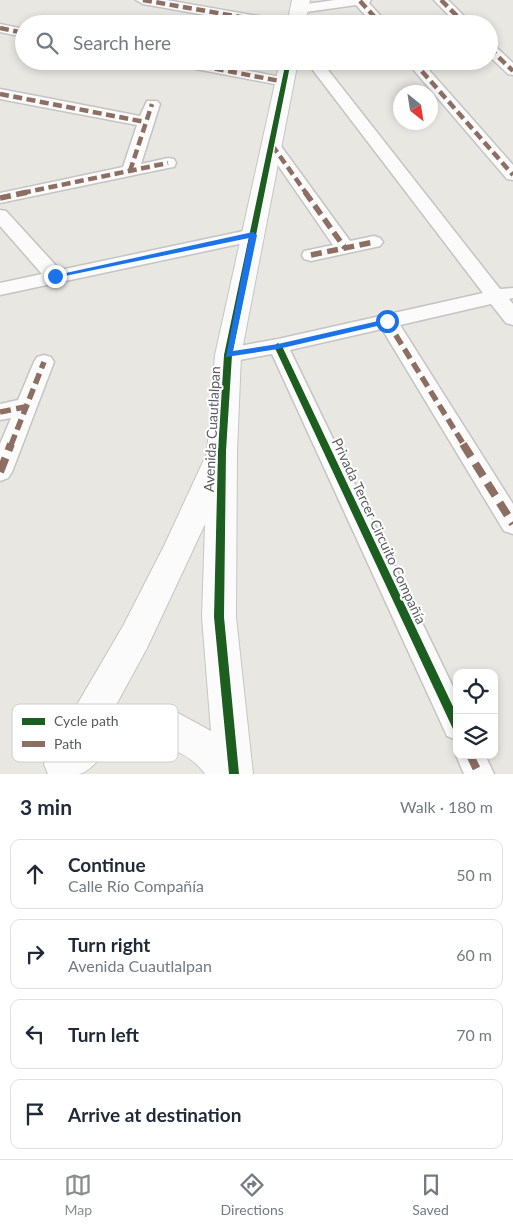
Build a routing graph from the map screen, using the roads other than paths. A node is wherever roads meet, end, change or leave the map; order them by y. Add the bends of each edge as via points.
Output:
1 (142, 0) edge
2 (364, 0) edge
3 (441, 0) edge
4 (360, 1) edge
5 (299, 11) edge
6 (229, 15) edge
7 (373, 15) edge
8 (456, 15) edge
9 (0, 28) edge
10 (15, 31) edge
11 (498, 57) edge
12 (267, 70) edge
13 (321, 70) edge
14 (421, 70) edge
15 (513, 71) edge
16 (287, 72) edge
17 (0, 94) edge
18 (152, 104) dead end
19 (145, 122) junction
20 (272, 145) junction
21 (168, 163) dead end
22 (130, 170) junction
23 (513, 175) edge
24 (0, 198) edge
25 (0, 215) edge
26 (253, 235) junction
27 (374, 242) dead end
28 (344, 248) junction
29 (311, 255) dead end
30 (55, 276) junction
31 (0, 288) edge
32 (505, 294) edge
33 (513, 318) edge
34 (387, 321) junction
35 (278, 346) junction
36 (228, 355) junction
37 (44, 362) dead end
38 (25, 407) junction
39 (0, 412) edge
40 (222, 451) junction
41 (0, 472) edge
42 (513, 524) edge
43 (96, 704) edge
44 (453, 718) edge
45 (178, 731) edge
46 (472, 759) edge
47 (67, 762) edge
48 (56, 771) edge
49 (227, 774) edge
50 (234, 774) edge
51 (479, 774) edge

1 - 6 street
2 - 4 street
3 - 8 street
4 - 5 street
4 - 7 street
9 - 10 street
11 - 15 street
12 - 16 street
13 - 32 street
14 - 23 street
16 - 20 street, Avenida Cuautlalpan
17 - 19 street
18 - 19 street
19 - 22 street
20 - 26 street, Avenida Cuautlalpan
20 - 28 street
21 - 22 street
22 - 24 street
25 - 30 street
26 - 30 street
26 - 36 street, Avenida Cuautlalpan
27 - 28 street
28 - 29 street
30 - 31 street
32 - 33 street
32 - 34 street
34 - 35 street
34 - 42 street
35 - 36 street
35 - 44 street, Privada Tercer Circuito Compañía
36 - 40 street, Avenida Cuautlalpan
37 - 38 street
38 - 39 street
38 - 41 street
40 - 43 street, Avenida Cuautlalpan via 135,637
40 - 50 street, Avenida Cuautlalpan via 219,617
45 - 49 street via 212,752
46 - 51 street
47 - 48 street

